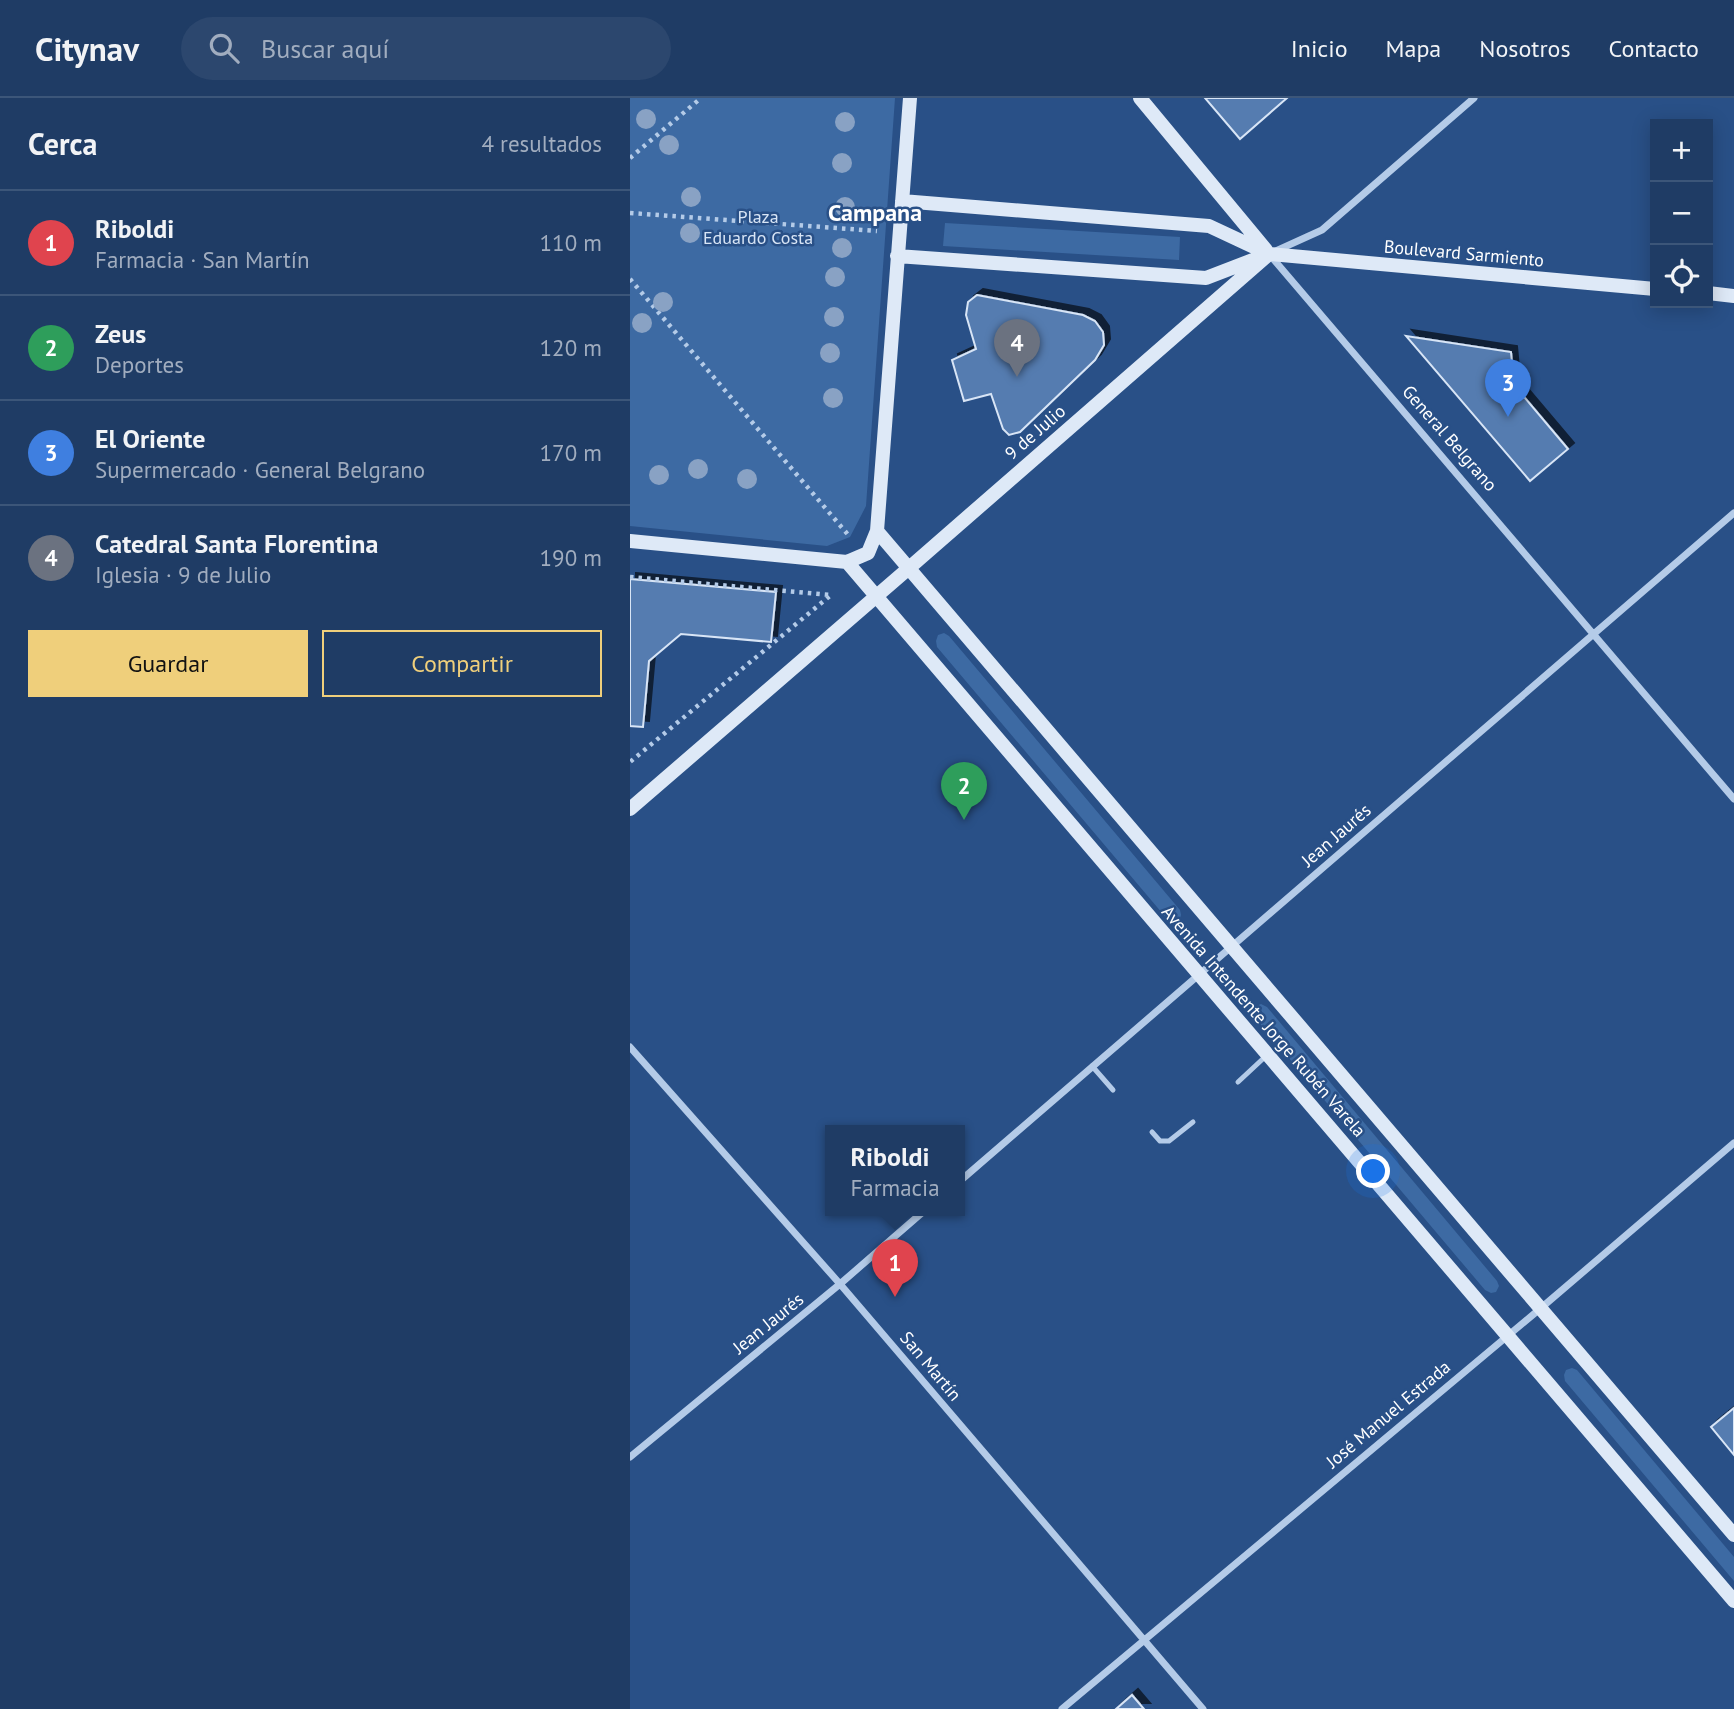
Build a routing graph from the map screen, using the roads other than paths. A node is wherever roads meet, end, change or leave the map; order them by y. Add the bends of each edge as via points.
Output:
1 (910, 98) edge
2 (1140, 98) edge
3 (1474, 98) edge
4 (902, 201) junction
5 (1269, 254) junction
6 (897, 256) junction
7 (1650, 289) edge
8 (1713, 294) edge
9 (1734, 296) edge
10 (1734, 513) edge
11 (877, 531) junction
12 (630, 541) edge
13 (847, 562) junction
14 (909, 568) junction
15 (876, 597) junction
16 (1593, 634) junction
17 (1734, 799) edge
18 (630, 809) edge
19 (1231, 946) junction
20 (1198, 974) junction
21 (630, 1047) edge
22 (1268, 1055) junction
23 (1092, 1066) junction
24 (1238, 1082) dead end
25 (1113, 1090) dead end
26 (1193, 1122) dead end
27 (1152, 1132) dead end
28 (1734, 1143) edge
29 (965, 1177) edge
30 (918, 1216) edge
31 (840, 1284) junction
32 (1541, 1308) junction
33 (1508, 1335) junction
34 (630, 1457) edge
35 (1734, 1535) edge
36 (1734, 1601) edge
37 (1144, 1640) junction
38 (1062, 1709) edge
39 (1203, 1709) edge

1 - 4 main road
2 - 5 main road, General Belgrano
3 - 5 street, 9 de Julio via 1322,230
4 - 5 main road, Boulevard Sarmiento via 1209,226
4 - 6 main road
5 - 6 main road, Boulevard Sarmiento via 1206,278
5 - 7 main road, Boulevard Sarmiento
5 - 14 main road, 9 de Julio
5 - 16 street, General Belgrano
6 - 11 main road
8 - 9 main road
10 - 16 street, Jean Jaurés
11 - 13 main road via 868,554
11 - 14 main road, Avenida Intendente Jorge Rubén Varela
12 - 13 main road
13 - 15 main road, Avenida Intendente Jorge Rubén Varela
14 - 15 main road, 9 de Julio
14 - 19 main road, Avenida Intendente Jorge Rubén Varela
15 - 18 main road, 9 de Julio
15 - 20 main road, Avenida Intendente Jorge Rubén Varela
16 - 17 street, General Belgrano
16 - 19 street, Jean Jaurés
19 - 20 street, Jean Jaurés
19 - 32 main road, Avenida Intendente Jorge Rubén Varela
20 - 22 main road, Avenida Intendente Jorge Rubén Varela
20 - 23 street, Jean Jaurés
21 - 31 street, San Martín
22 - 24 lane
22 - 33 main road, Avenida Intendente Jorge Rubén Varela
23 - 25 lane
23 - 29 street, Jean Jaurés
26 - 27 lane via 1169,1142 1160,1141
28 - 32 street, José Manuel Estrada
30 - 31 street, Jean Jaurés
31 - 34 street, Jean Jaurés
31 - 37 street, San Martín
32 - 33 street, José Manuel Estrada
32 - 35 main road, Avenida Intendente Jorge Rubén Varela
33 - 36 main road, Avenida Intendente Jorge Rubén Varela
33 - 37 street, José Manuel Estrada
37 - 38 street, José Manuel Estrada
37 - 39 street, San Martín

